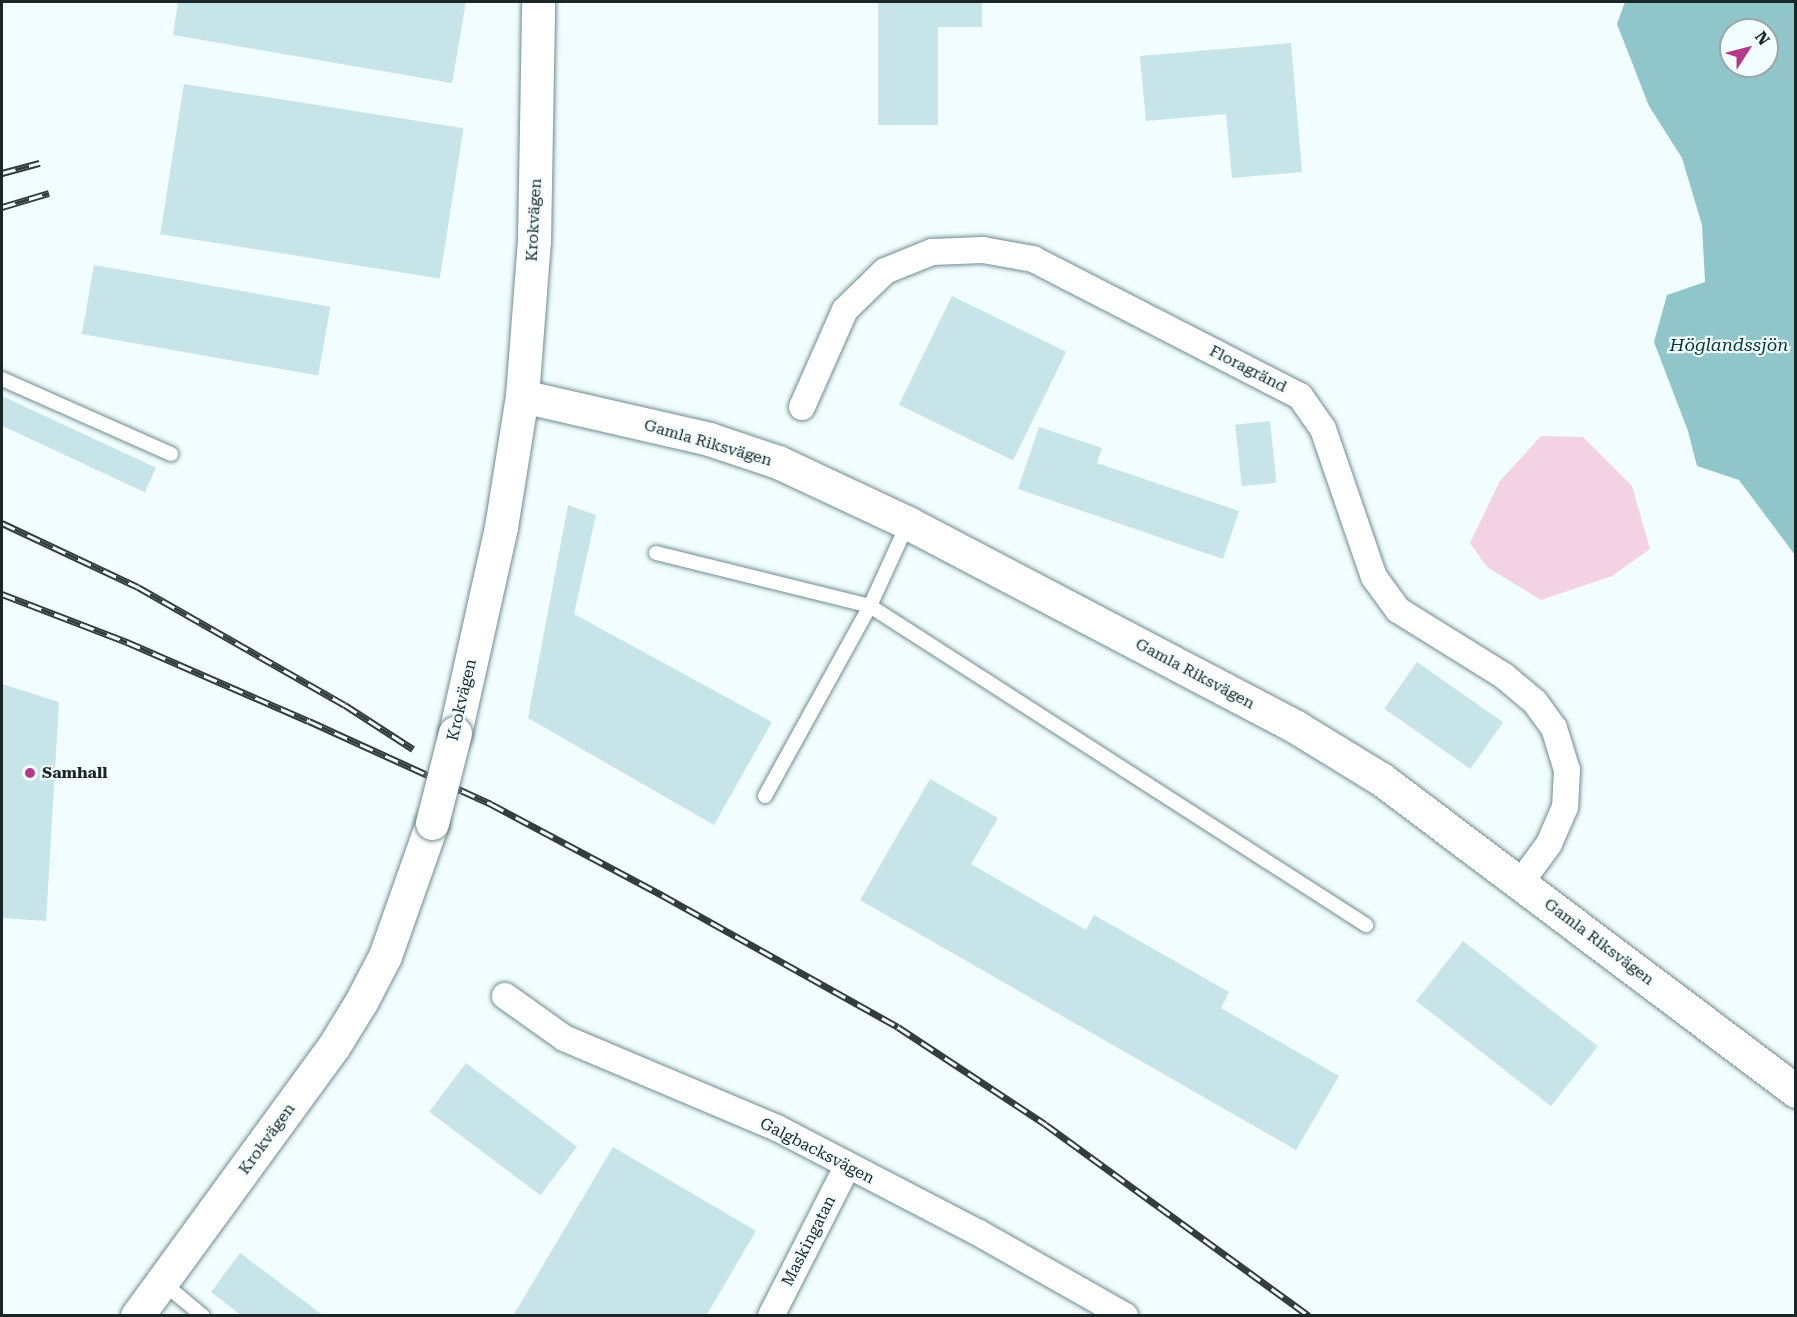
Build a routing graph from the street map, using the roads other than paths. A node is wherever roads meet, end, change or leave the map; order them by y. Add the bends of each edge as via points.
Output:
1 (538, 2) edge
2 (2, 379) edge
3 (522, 396) junction
4 (802, 407) dead end
5 (171, 454) dead end
6 (908, 523) junction
7 (656, 552) dead end
8 (870, 606) junction
9 (765, 796) dead end
10 (1521, 882) junction
11 (1366, 925) dead end
12 (505, 996) dead end
13 (1796, 1090) edge
14 (847, 1167) junction
15 (162, 1282) junction
16 (137, 1316) edge
17 (203, 1316) edge
18 (771, 1316) edge
19 (1125, 1316) edge

1 - 3 street, Krokvägen via 534,241
2 - 5 lane
3 - 6 street, Gamla Riksvägen via 709,440 768,459
3 - 15 street, Krokvägen, bridge via 501,527 463,702 432,823 385,956 334,1046
4 - 10 street, Floragränd via 845,310 885,271 932,252 983,250 1033,259 1300,396 1323,429 1374,577 1398,610 1504,676 1535,702 1554,728 1567,770 1565,807 1549,844
6 - 8 lane
6 - 10 street, Gamla Riksvägen via 1296,727 1381,779
7 - 8 lane
8 - 9 lane
8 - 11 lane
10 - 13 street, Gamla Riksvägen
12 - 14 street, Galgbacksvägen via 564,1038 777,1128
14 - 18 street, Maskingatan
14 - 19 street, Galgbacksvägen via 979,1233
15 - 16 street, Krokvägen
15 - 17 lane

